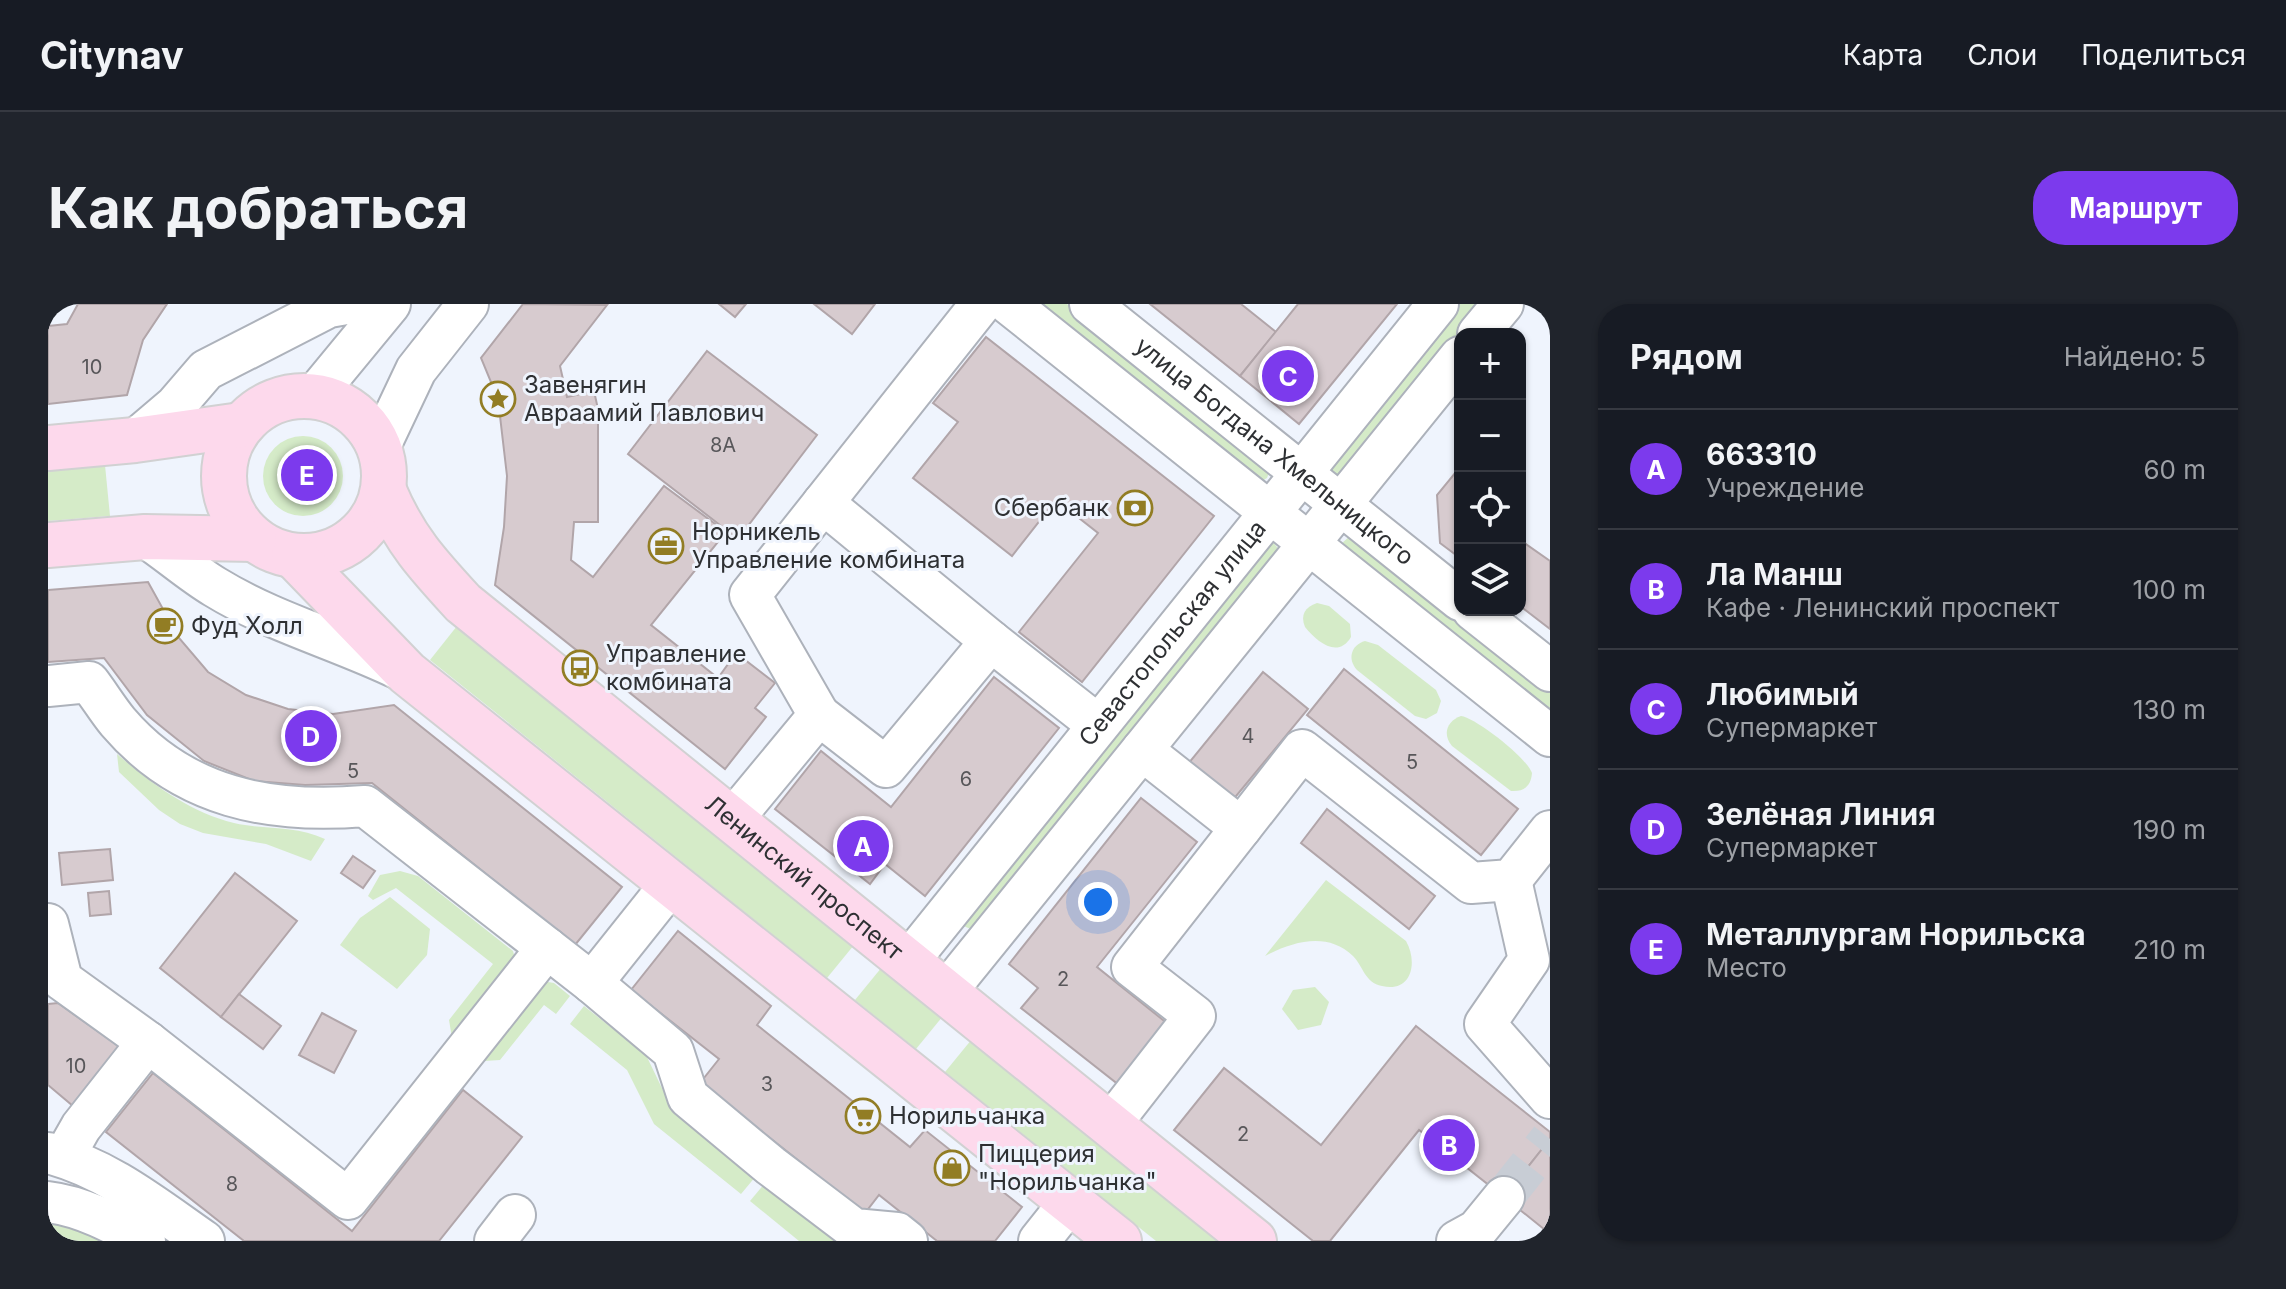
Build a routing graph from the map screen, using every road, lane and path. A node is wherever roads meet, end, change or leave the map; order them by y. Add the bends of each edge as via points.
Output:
1 (346, 304) edge
2 (390, 304) edge
3 (468, 304) edge
4 (981, 304) edge
5 (1009, 304) edge
6 (1090, 304) edge
7 (1438, 304) edge
8 (1503, 304) edge
9 (1483, 328) edge
10 (1454, 364) edge
11 (315, 395) junction
12 (241, 425) junction
13 (135, 440) junction
14 (380, 446) junction
15 (48, 448) edge
16 (1302, 473) junction
17 (384, 491) junction
18 (823, 503) junction
19 (1341, 505) junction
20 (1269, 514) junction
21 (145, 537) junction
22 (254, 539) junction
23 (1308, 544) junction
24 (48, 545) edge
25 (294, 556) junction
26 (1454, 595) edge
27 (1481, 616) edge
28 (991, 641) junction
29 (1550, 671) edge
30 (407, 673) junction
31 (48, 686) edge
32 (819, 715) junction
33 (1098, 725) junction
34 (1550, 736) edge
35 (1142, 750) junction
36 (732, 820) junction
37 (1241, 828) junction
38 (1550, 831) edge
39 (1511, 880) junction
40 (671, 884) junction
41 (1550, 911) edge
42 (48, 924) edge
43 (547, 948) junction
44 (908, 962) junction
45 (55, 981) edge
46 (592, 983) junction
47 (946, 992) junction
48 (148, 1042) junction
49 (1550, 1098) edge
50 (1110, 1125) junction
51 (56, 1155) edge
52 (1504, 1197) tunnel mouth
53 (48, 1202) edge
54 (1070, 1202) junction
55 (1476, 1237) edge
56 (145, 1241) edge
57 (204, 1241) edge
58 (907, 1241) edge
59 (1039, 1241) edge
60 (1119, 1241) edge
61 (1254, 1241) edge

1 - 13 street via 329,307 206,370
2 - 11 street
3 - 14 street via 416,370
4 - 18 street
5 - 20 street, улица Богдана Хмельницкого
6 - 16 street, улица Богдана Хмельницкого
7 - 16 street, Севастопольская улица
8 - 9 street
10 - 19 street, Севастопольская улица
11 - 12 main road via 273,401
11 - 14 main road via 355,412
12 - 13 main road
12 - 22 main road via 227,453 224,484 233,514
13 - 15 main road
14 - 17 main road
16 - 19 street, улица Богдана Хмельницкого
16 - 20 street, Севастопольская улица
17 - 25 main road via 373,519 352,542 324,554
17 - 36 main road, Ленинский проспект via 418,554 463,603
18 - 28 street
18 - 32 street via 750,595
19 - 23 street, Севастопольская улица
19 - 26 street, улица Богдана Хмельницкого
20 - 23 street, улица Богдана Хмельницкого
20 - 33 street, Севастопольская улица
21 - 22 main road
21 - 24 main road
21 - 30 street via 214,587
22 - 25 main road
23 - 34 street, улица Богдана Хмельницкого
23 - 35 street, Севастопольская улица
25 - 30 main road
27 - 29 street
28 - 32 street via 886,767
28 - 33 street
30 - 40 main road
31 - 43 street via 89,682 119,723 166,766 217,793 300,807 365,806
32 - 36 street
33 - 44 street, Севастопольская улица
35 - 37 street
35 - 47 street, Севастопольская улица
36 - 44 main road, Ленинский проспект
37 - 39 street via 1302,750 1471,883
37 - 50 street via 1132,967 1195,1016
38 - 39 street
39 - 41 street
39 - 49 street via 1529,960 1485,1024
40 - 46 street
40 - 54 main road
42 - 45 street
43 - 46 street
43 - 48 street via 348,1199
44 - 47 main road, Ленинский проспект
45 - 48 street
46 - 58 street via 673,1051 688,1097 771,1166 854,1229 897,1233
47 - 50 main road, Ленинский проспект
48 - 51 street
50 - 61 main road, Ленинский проспект
51 - 57 street via 137,1194
52 - 55 street
53 - 56 street via 93,1214
54 - 59 street
54 - 60 main road

